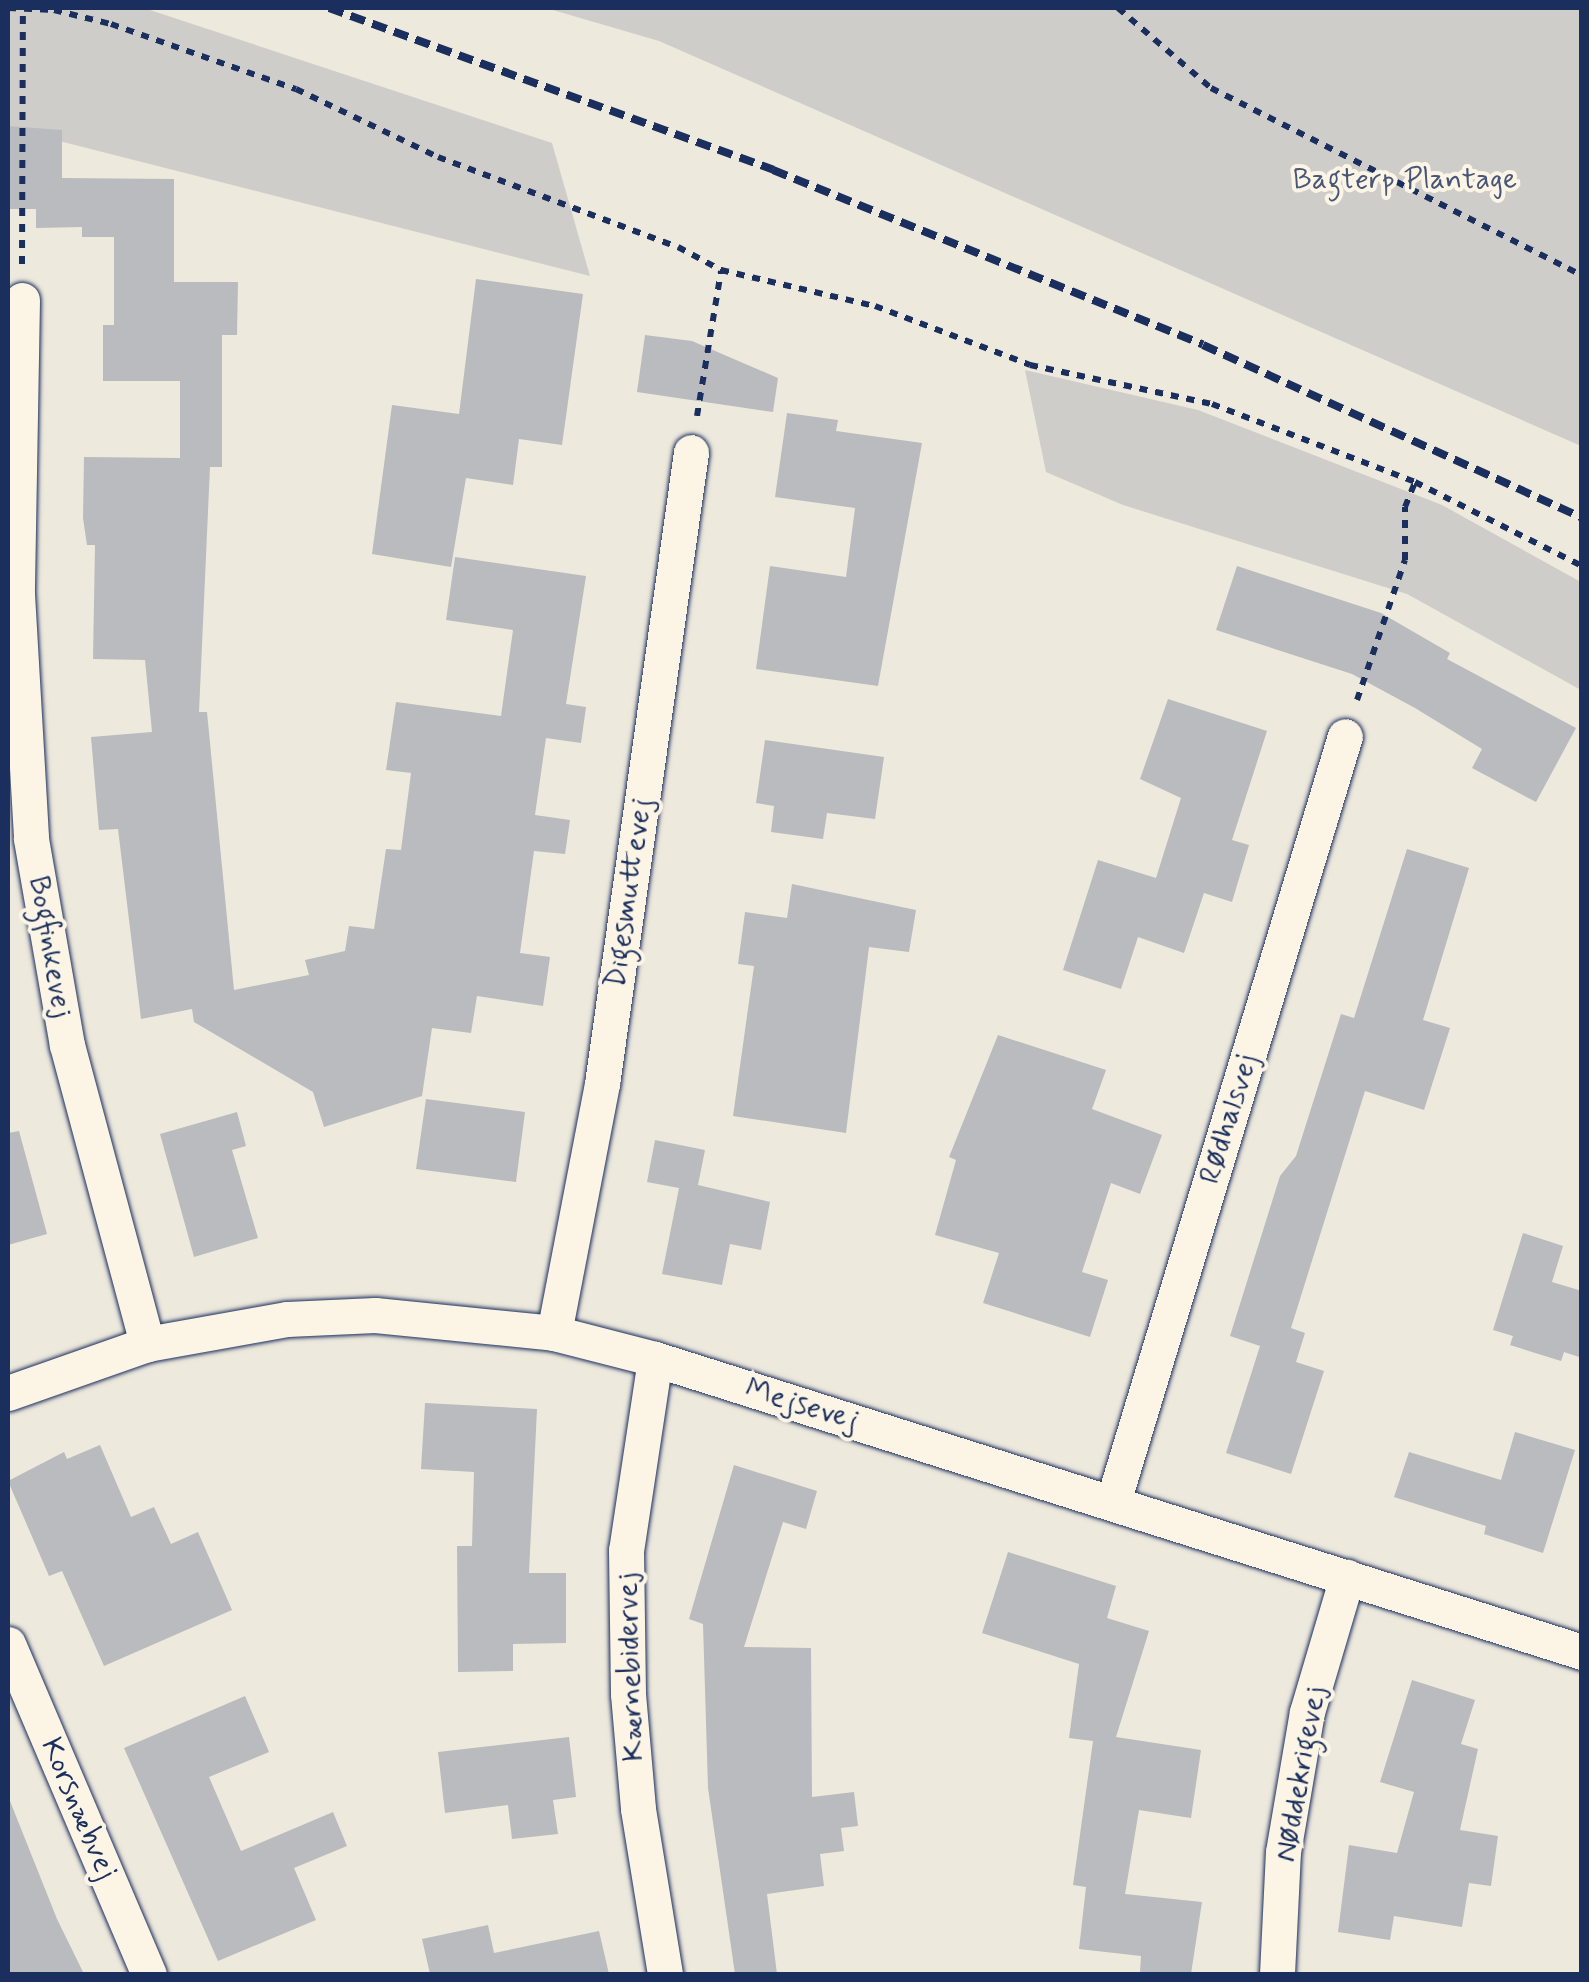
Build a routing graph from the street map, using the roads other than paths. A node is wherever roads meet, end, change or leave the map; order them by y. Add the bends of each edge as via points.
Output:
1 (22, 300) road end
2 (691, 452) road end
3 (1345, 736) road end
4 (554, 1333) junction
5 (148, 1344) junction
6 (655, 1359) junction
7 (8, 1393) edge
8 (1113, 1502) junction
9 (1348, 1577) junction
10 (8, 1644) edge
11 (1582, 1652) edge
12 (149, 1974) edge
13 (666, 1974) edge
14 (1276, 1974) edge

1 - 5 street, Bogfinkevej via 17,594 31,839 67,1045
2 - 4 street, Digesmuttevej via 602,1084
3 - 8 street, Rødhalsvej
4 - 5 street, Mejsevej via 375,1316 286,1319
4 - 6 street, Mejsevej
5 - 7 street, Mejsevej
6 - 8 street, Mejsevej
6 - 13 street, Kærnebidervej via 626,1550 628,1694 638,1809
8 - 9 street, Mejsevej
9 - 11 street, Mejsevej
9 - 14 street, Nøddekrigevej via 1307,1712 1283,1852
10 - 12 street, Korsnæbvej

